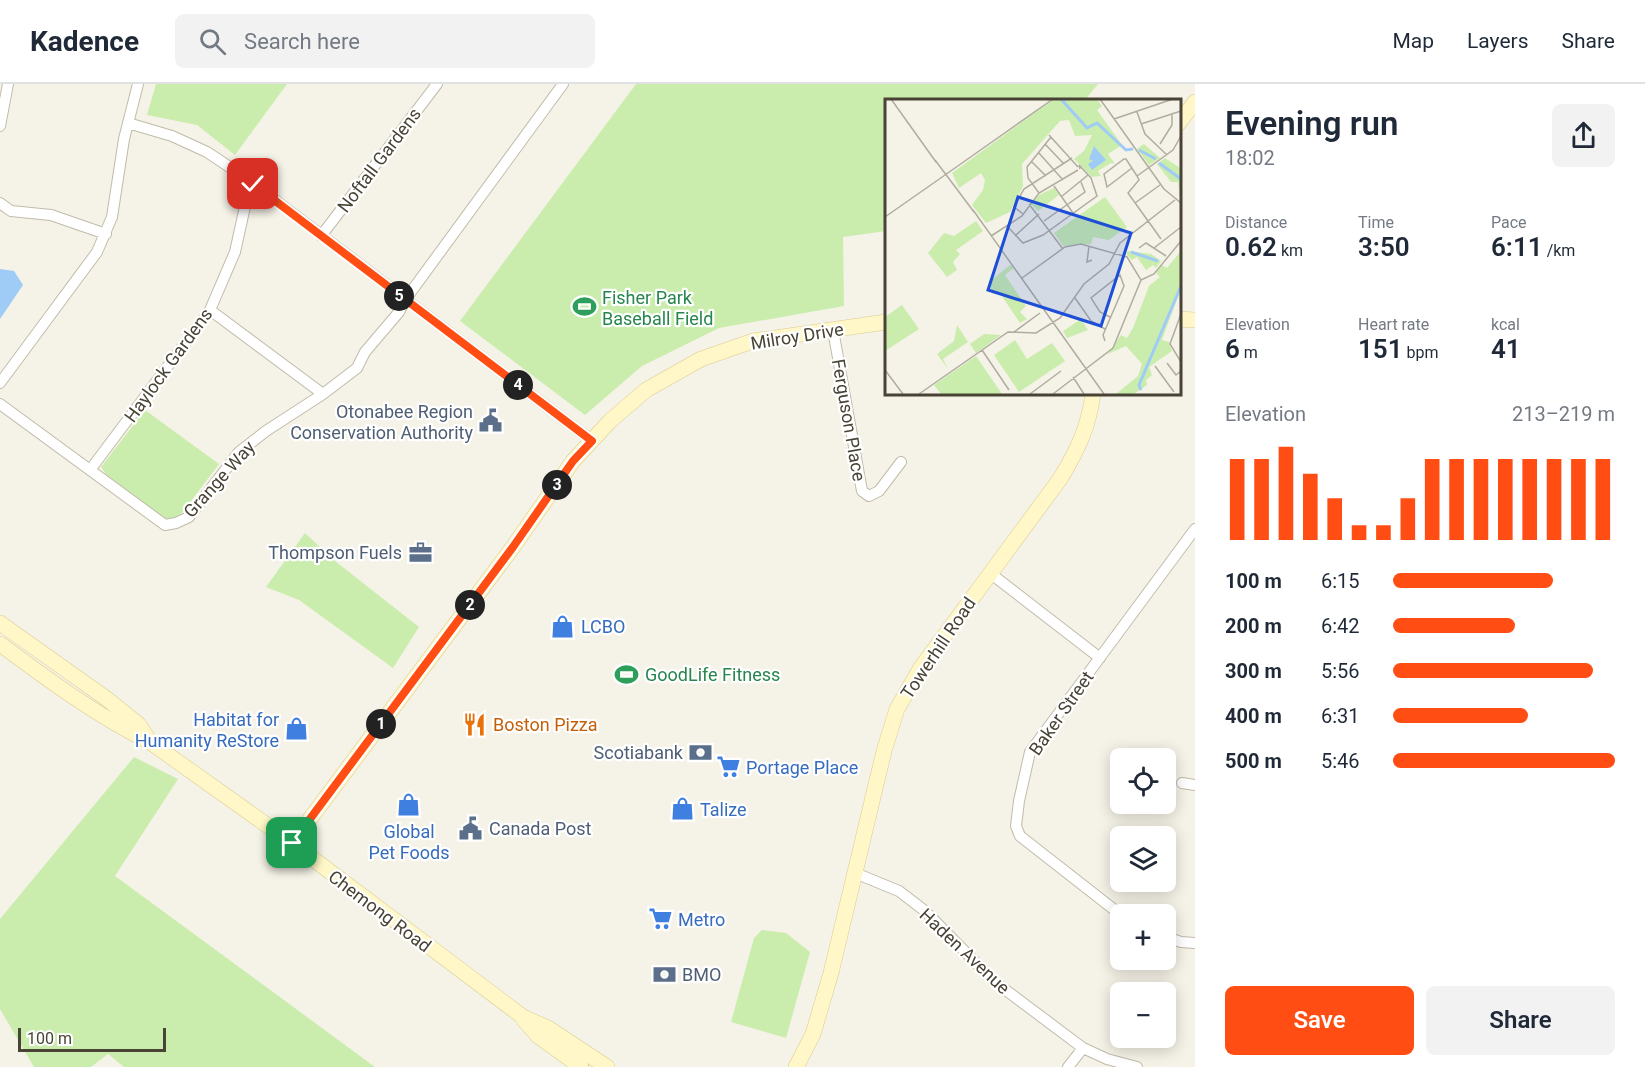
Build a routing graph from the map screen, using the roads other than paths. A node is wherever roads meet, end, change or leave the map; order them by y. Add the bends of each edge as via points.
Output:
1 (8, 84) edge
2 (138, 84) edge
3 (437, 84) edge
4 (563, 84) edge
5 (1195, 102) edge
6 (128, 123) junction
7 (1180, 123) edge
8 (0, 126) edge
9 (253, 184) junction
10 (0, 202) edge
11 (106, 234) junction
12 (321, 236) junction
13 (405, 300) junction
14 (210, 310) junction
15 (885, 322) edge
16 (832, 330) junction
17 (0, 383) edge
18 (323, 394) junction
19 (1093, 394) edge
20 (0, 404) edge
21 (592, 441) junction
22 (901, 462) dead end
23 (90, 470) junction
24 (1195, 529) edge
25 (990, 573) junction
26 (0, 623) edge
27 (0, 644) edge
28 (1100, 658) junction
29 (150, 742) junction
30 (1182, 783) dead end
31 (1195, 785) edge
32 (292, 843) junction
33 (855, 873) junction
34 (1110, 907) edge
35 (1176, 940) edge
36 (1195, 943) edge
37 (523, 1017) junction
38 (813, 1035) junction
39 (1083, 1048) junction
40 (581, 1067) edge
41 (607, 1067) edge
42 (796, 1067) edge
43 (807, 1067) edge
44 (1068, 1067) edge
45 (1137, 1067) edge

1 - 8 street
2 - 6 street
3 - 12 street, Noftall Gardens
4 - 13 street, Grange Way
5 - 7 street
6 - 9 street via 207,152
6 - 11 street
9 - 12 street
9 - 14 street, Haylock Gardens via 235,252
10 - 11 street via 11,211 51,215
11 - 17 street via 97,252
12 - 13 street
13 - 18 street, Grange Way via 357,368
13 - 21 street
14 - 18 street
14 - 23 street, Haylock Gardens
15 - 16 street, Milroy Drive
16 - 21 street, Milroy Drive via 753,341 701,359 646,390
16 - 22 street, Ferguson Place via 862,491 869,496 879,491
18 - 23 street, Grange Way via 239,452 189,516 176,523 165,525
19 - 25 street, Towerhill Road via 1080,447
20 - 23 street, Grange Way
21 - 32 street, Milroy Drive via 573,461 507,556
24 - 28 street, Baker Street
25 - 28 street
25 - 33 street, Towerhill Road via 920,669 897,709
26 - 29 street, Chemong Road via 107,699 138,724
27 - 29 street, Chemong Road via 71,694
28 - 34 street, Baker Street via 1030,752 1016,826 1027,843
29 - 32 street, Chemong Road
30 - 31 street
32 - 37 street, Chemong Road
33 - 38 street, Towerhill Road
33 - 39 street, Haden Avenue via 899,891 925,911 995,982
35 - 36 street
37 - 40 street, Chemong Road via 538,1036
37 - 41 street, Chemong Road via 548,1028
38 - 42 street, Towerhill Road
38 - 43 street, Towerhill Road via 815,1053
39 - 44 street
39 - 45 street, Haden Avenue

